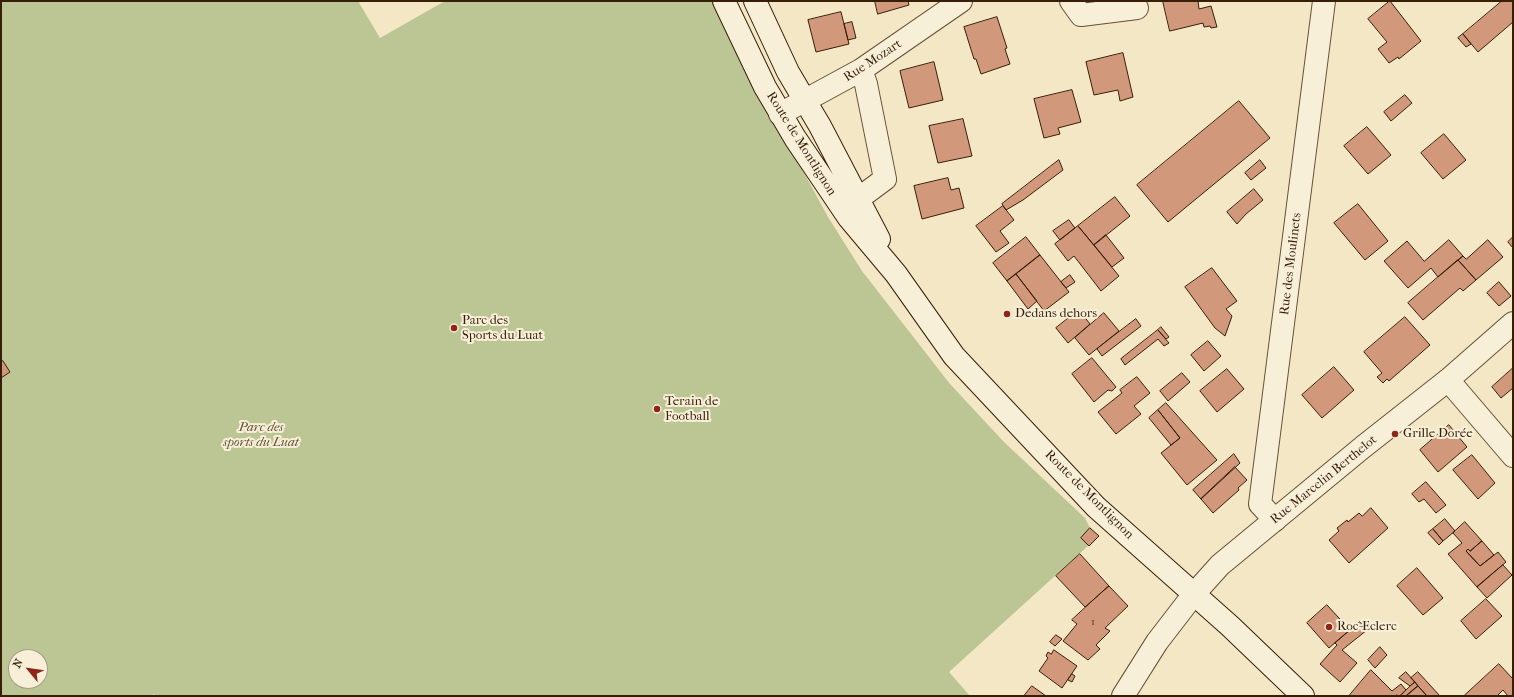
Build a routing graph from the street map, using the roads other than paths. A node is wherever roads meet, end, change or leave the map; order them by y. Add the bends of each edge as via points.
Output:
1 (724, 1) edge
2 (755, 1) edge
3 (961, 1) edge
4 (1071, 1) edge
5 (1324, 1) edge
6 (1137, 8) dead end
7 (860, 70) junction
8 (805, 100) junction
9 (780, 114) junction
10 (858, 199) junction
11 (896, 274) junction
12 (1513, 323) edge
13 (1448, 380) junction
14 (1513, 456) edge
15 (1275, 520) junction
16 (1194, 594) junction
17 (1123, 696) edge
18 (1303, 696) edge

1 - 9 street, Route de Montlignon
2 - 8 street, Route de Montlignon via 788,72
3 - 7 street, Rue Mozart
4 - 6 street via 1081,15
5 - 15 street, Rue des Moulinets via 1260,504
7 - 8 street, Rue Mozart
7 - 10 street via 866,84 885,179
8 - 9 street, Rue Mozart
8 - 10 street, Route de Montlignon
9 - 11 street, Route de Montlignon via 849,218
10 - 11 street, Route de Montlignon
11 - 16 street, Route de Montlignon via 954,356 1096,507
12 - 13 street, Rue Marcelin Berthelot
13 - 14 street
13 - 15 street, Rue Marcelin Berthelot
15 - 16 street, Rue Marcelin Berthelot via 1220,565
16 - 17 street, Rue Marcelin Berthelot via 1157,642
16 - 18 street, Route de Montlignon

